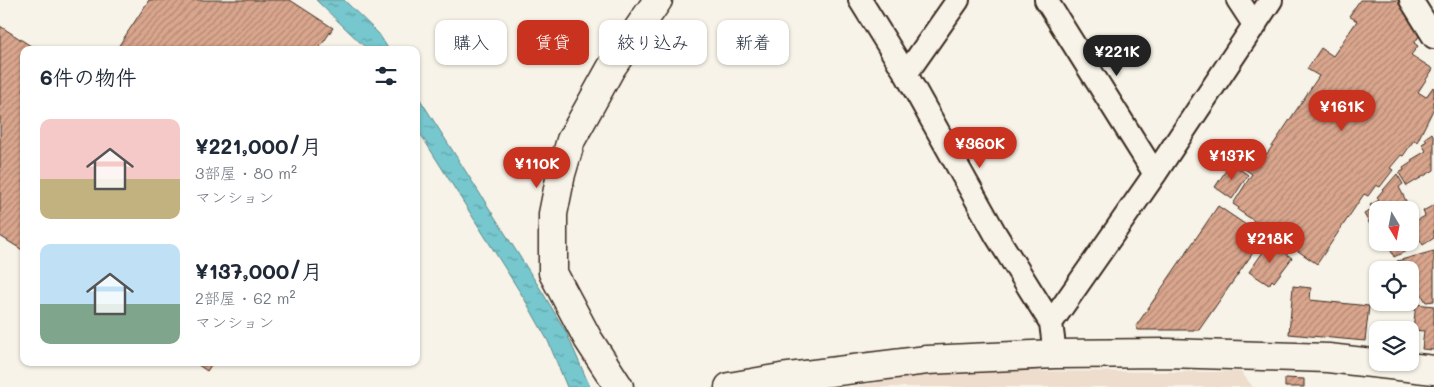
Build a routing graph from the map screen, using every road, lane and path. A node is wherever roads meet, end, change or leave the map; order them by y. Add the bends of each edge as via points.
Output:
1 (658, 0) edge
2 (860, 0) edge
3 (958, 0) edge
4 (1046, 0) edge
5 (1238, 0) edge
6 (1271, 0) edge
7 (1411, 0) edge
8 (1255, 26) junction
9 (1434, 37) edge
10 (906, 74) junction
11 (1155, 174) junction
12 (1051, 323) junction
13 (1055, 354) junction
14 (1434, 370) edge
15 (619, 387) edge
16 (729, 387) edge

1 - 15 street via 611,68 571,140 553,214 553,273 588,339
2 - 10 street
3 - 10 street
4 - 11 street
5 - 8 street
6 - 8 street
7 - 9 street
8 - 11 street
10 - 12 street via 996,235
11 - 12 street
12 - 13 street
13 - 14 street via 1168,353 1328,358
13 - 16 street via 927,360

